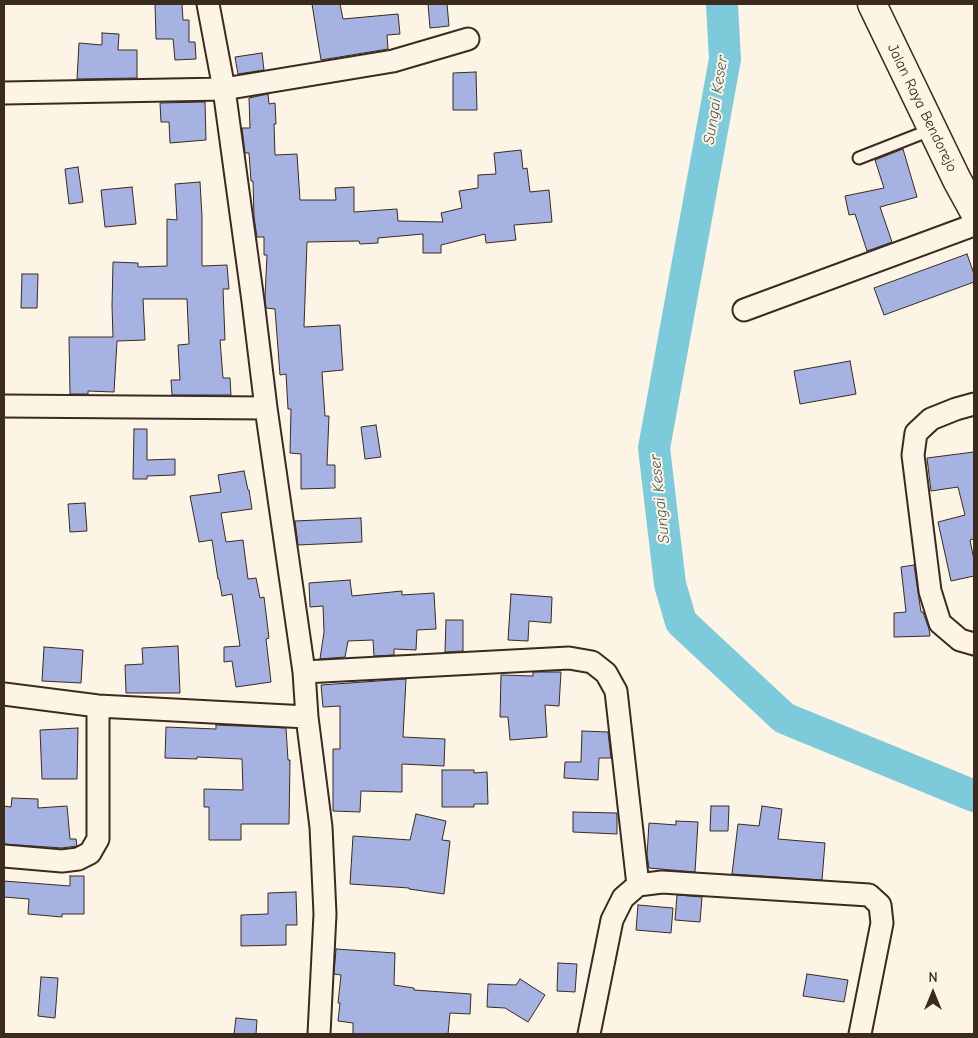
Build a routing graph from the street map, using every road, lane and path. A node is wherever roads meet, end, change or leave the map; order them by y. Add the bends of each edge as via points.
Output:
1 (208, 4) edge
2 (872, 4) edge
3 (468, 38) dead end
4 (224, 89) junction
5 (4, 93) edge
6 (933, 129) junction
7 (859, 158) dead end
8 (974, 211) edge
9 (974, 224) edge
10 (744, 310) dead end
11 (974, 404) edge
12 (4, 406) edge
13 (266, 408) junction
14 (974, 644) edge
15 (304, 672) junction
16 (4, 694) edge
17 (98, 706) junction
18 (307, 717) junction
19 (4, 856) edge
20 (638, 885) junction
21 (319, 1034) edge
22 (589, 1034) edge
23 (860, 1034) edge

1 - 4 street
2 - 6 main road, Jalan Raya Bendorejo
3 - 4 street via 393,61
4 - 5 street
4 - 13 street
6 - 7 lane
6 - 8 main road, Jalan Raya Bendorejo
9 - 10 street
11 - 14 street via 931,420 916,433 913,455 930,591 940,623 960,640
12 - 13 street
13 - 15 street
15 - 18 street
15 - 20 street via 569,658 592,662 606,673 616,691
16 - 17 street
17 - 18 street
17 - 19 street via 98,839 90,853 62,861
18 - 21 street via 321,826 325,914
20 - 22 street via 623,898 612,920
20 - 23 street via 662,882 869,895 880,905 882,923

